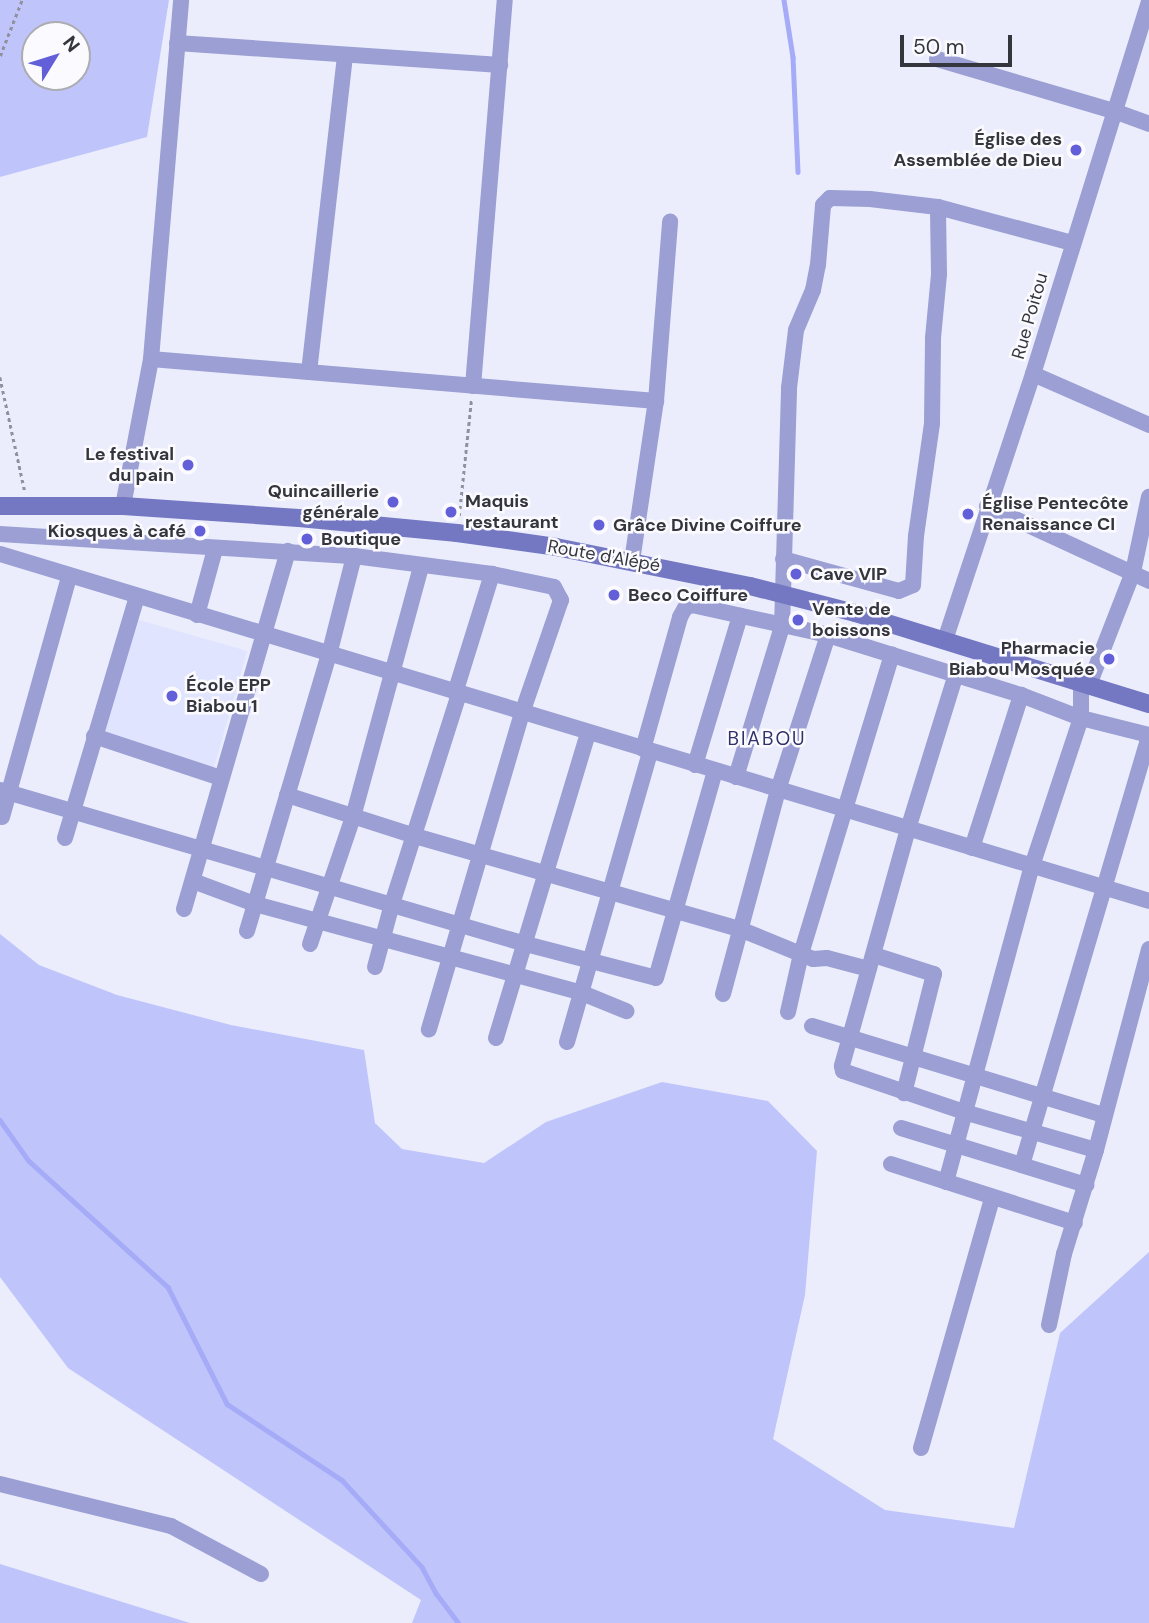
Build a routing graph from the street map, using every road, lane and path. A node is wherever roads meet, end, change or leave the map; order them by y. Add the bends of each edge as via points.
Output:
1 (22, 0) edge
2 (181, 0) edge
3 (505, 0) edge
4 (1149, 1) edge
5 (177, 43) junction
6 (345, 55) junction
7 (0, 56) edge
8 (937, 59) dead end
9 (500, 65) junction
10 (1114, 111) junction
11 (1149, 124) edge
12 (937, 208) junction
13 (670, 222) dead end
14 (1072, 243) junction
15 (151, 359) junction
16 (309, 372) junction
17 (1033, 374) junction
18 (0, 377) edge
19 (473, 386) junction
20 (656, 401) junction
21 (1149, 425) edge
22 (1149, 497) edge
23 (27, 505) junction
24 (0, 506) edge
25 (123, 506) junction
26 (987, 506) junction
27 (457, 533) junction
28 (0, 534) edge
29 (215, 549) junction
30 (288, 551) junction
31 (0, 554) edge
32 (354, 556) junction
33 (783, 559) junction
34 (632, 561) junction
35 (421, 567) junction
36 (1133, 572) junction
37 (492, 575) junction
38 (69, 577) junction
39 (1149, 581) edge
40 (782, 594) junction
41 (137, 597) junction
42 (197, 615) junction
43 (740, 616) junction
44 (782, 627) junction
45 (261, 635) junction
46 (828, 635) junction
47 (945, 640) junction
48 (330, 655) junction
49 (892, 655) junction
50 (392, 674) junction
51 (956, 674) junction
52 (1085, 684) junction
53 (457, 693) junction
54 (1021, 695) junction
55 (1149, 704) edge
56 (522, 713) junction
57 (1081, 718) junction
58 (588, 733) junction
59 (1149, 735) edge
60 (94, 736) junction
61 (647, 751) junction
62 (695, 765) junction
63 (715, 771) junction
64 (736, 777) junction
65 (221, 778) junction
66 (778, 790) junction
67 (5, 791) edge
68 (287, 795) junction
69 (844, 810) junction
70 (73, 811) junction
71 (2, 817) dead end
72 (353, 817) junction
73 (908, 829) junction
74 (415, 836) junction
75 (65, 838) dead end
76 (203, 848) junction
77 (971, 848) junction
78 (481, 855) junction
79 (265, 866) junction
80 (1032, 866) junction
81 (545, 874) junction
82 (192, 881) junction
83 (330, 887) junction
84 (1103, 887) junction
85 (611, 890) junction
86 (1149, 901) edge
87 (255, 904) junction
88 (391, 904) junction
89 (184, 909) dead end
90 (675, 911) junction
91 (318, 921) junction
92 (458, 923) junction
93 (742, 930) junction
94 (247, 931) dead end
95 (382, 939) junction
96 (523, 943) junction
97 (310, 944) dead end
98 (1149, 949) edge
99 (801, 954) junction
100 (449, 958) junction
101 (591, 959) junction
102 (872, 962) junction
103 (375, 967) dead end
104 (513, 976) junction
105 (582, 993) junction
106 (723, 994) dead end
107 (626, 1011) dead end
108 (788, 1012) dead end
109 (812, 1026) dead end
110 (429, 1030) dead end
111 (496, 1038) dead end
112 (849, 1038) junction
113 (568, 1042) dead end
114 (912, 1057) junction
115 (976, 1076) junction
116 (904, 1093) junction
117 (1041, 1096) junction
118 (964, 1112) junction
119 (1104, 1115) junction
120 (901, 1128) dead end
121 (1031, 1129) junction
122 (956, 1146) junction
123 (1096, 1150) junction
124 (891, 1164) dead end
125 (1022, 1165) junction
126 (946, 1182) junction
127 (1086, 1185) junction
128 (992, 1198) junction
129 (1075, 1223) junction
130 (1049, 1325) dead end
131 (921, 1448) dead end
132 (0, 1485) edge
133 (261, 1574) dead end

1 - 7 path
2 - 5 street
3 - 9 street
4 - 10 street, Rue Poitou
5 - 6 street
5 - 15 street
6 - 9 street
6 - 16 street
8 - 10 street
9 - 19 street
10 - 11 street
10 - 14 street, Rue Poitou
12 - 14 street
12 - 33 street via 870,199 830,198 823,205 818,265 796,330 789,388
12 - 33 street via 939,274 932,423 913,586 899,590
13 - 20 street
14 - 17 street, Rue Poitou
15 - 16 street
15 - 25 street
16 - 19 street
17 - 21 street
17 - 26 street, Rue Poitou
18 - 23 path
19 - 20 street
19 - 27 path
20 - 34 street
22 - 36 street
23 - 24 main road, Route d'Alépé
23 - 25 main road, Route d'Alépé
25 - 27 main road, Route d'Alépé
26 - 36 street
26 - 47 street, Rue Poitou
27 - 34 main road, Route d'Alépé
28 - 29 street
29 - 30 street
29 - 42 street
30 - 32 street
30 - 45 street
31 - 38 street
32 - 35 street
32 - 48 street
33 - 40 street
34 - 40 main road, Route d'Alépé
35 - 37 street
35 - 50 street
36 - 39 street
36 - 52 street
37 - 53 street
37 - 56 street via 554,587 561,600
38 - 41 street
38 - 67 street
40 - 44 street
40 - 47 main road, Route d'Alépé
41 - 42 street
41 - 60 street
42 - 45 street
43 - 44 street
43 - 61 street via 692,605 685,608
43 - 62 street
44 - 46 street
44 - 64 street
45 - 48 street
45 - 65 street
46 - 49 street
46 - 66 street
47 - 52 main road, Route d'Alépé
48 - 50 street
48 - 68 street
49 - 51 street
49 - 69 street
50 - 53 street
50 - 72 street
51 - 54 street
51 - 73 street
52 - 55 main road, Route d'Alépé
52 - 57 street
53 - 56 street
53 - 74 street
54 - 57 street
54 - 77 street
56 - 58 street
56 - 78 street
57 - 59 street
57 - 80 street
58 - 61 street
58 - 81 street
59 - 84 street
60 - 65 street
60 - 70 street
61 - 62 street
61 - 85 street
62 - 63 street
63 - 64 street
63 - 90 street
64 - 66 street
65 - 76 street
66 - 69 street
66 - 93 street
67 - 70 street
67 - 71 street
68 - 72 street
68 - 79 street
69 - 73 street
69 - 99 street
70 - 75 street
70 - 76 street
72 - 74 street
72 - 83 street
73 - 77 street
73 - 102 street
74 - 78 street
74 - 88 street
76 - 79 street
76 - 82 street
77 - 80 street
78 - 81 street
78 - 92 street
79 - 83 street
79 - 87 street
80 - 84 street
80 - 115 street
81 - 85 street
81 - 96 street
82 - 87 street
82 - 89 street
83 - 88 street
83 - 91 street
84 - 86 street
84 - 117 street
85 - 90 street
85 - 101 street
87 - 91 street
87 - 94 street
88 - 92 street
88 - 95 street
90 - 93 street
90 - 101 street via 656,978
91 - 95 street
91 - 97 street
92 - 96 street
92 - 100 street
93 - 99 street
93 - 106 street
95 - 100 street
95 - 103 street
96 - 101 street
96 - 104 street
98 - 119 street
99 - 102 street via 813,959
99 - 108 street
100 - 104 street
100 - 110 street
101 - 105 street
102 - 112 street
102 - 114 street via 934,974
104 - 105 street
104 - 111 street
105 - 107 street
105 - 113 street
109 - 112 street
112 - 114 street
112 - 116 street via 843,1071
114 - 115 street
114 - 116 street
115 - 117 street
115 - 118 street
116 - 118 street
117 - 119 street
117 - 121 street
118 - 121 street
118 - 122 street
119 - 123 street
120 - 122 street
121 - 123 street
121 - 125 street
122 - 125 street
122 - 126 street
123 - 127 street
124 - 126 street
125 - 127 street
126 - 128 street
127 - 129 street
128 - 129 street
128 - 131 street
129 - 130 street
132 - 133 street via 171,1527

